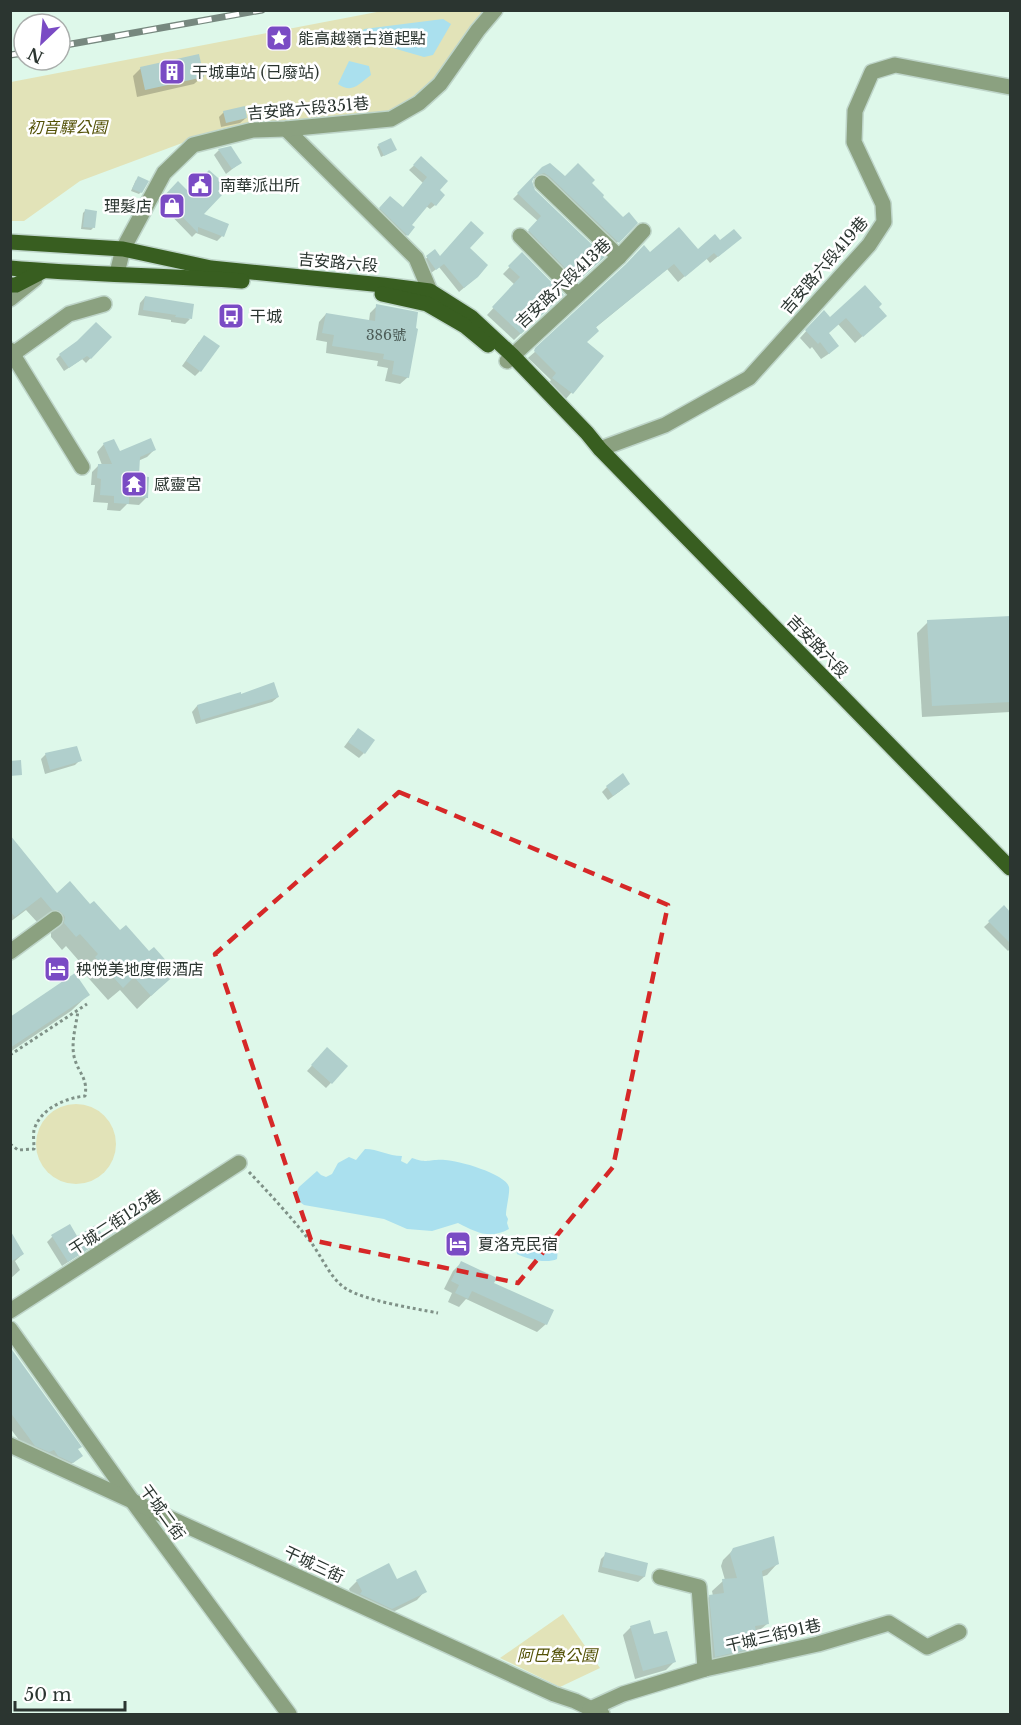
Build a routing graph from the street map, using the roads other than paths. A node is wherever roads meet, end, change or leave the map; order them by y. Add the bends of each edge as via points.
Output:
1 (495, 10) edge
2 (1011, 87) edge
3 (286, 129) junction
4 (542, 183) dead end
5 (643, 231) dead end
6 (10, 236) edge
7 (520, 237) dead end
8 (10, 242) edge
9 (32, 243) junction
10 (123, 249) junction
11 (619, 256) junction
12 (10, 268) edge
13 (45, 271) junction
14 (117, 273) junction
15 (10, 285) edge
16 (578, 295) junction
17 (429, 297) junction
18 (10, 299) edge
19 (104, 304) dead end
20 (12, 352) edge
21 (509, 358) junction
22 (600, 449) junction
23 (82, 467) dead end
24 (1011, 868) edge
25 (55, 919) dead end
26 (10, 952) edge
27 (239, 1163) road end
28 (10, 1311) edge
29 (10, 1329) edge
30 (10, 1445) edge
31 (133, 1502) junction
32 (660, 1576) dead end
33 (959, 1632) dead end
34 (705, 1669) junction
35 (574, 1708) edge
36 (596, 1712) edge
37 (289, 1714) edge

1 - 3 street, 吉安路六段351巷 via 440,84 391,119
2 - 22 street, 吉安路六段419巷 via 894,65 872,72 855,111 855,142 883,204 884,222 869,245 749,378 665,425
3 - 10 street, 吉安路六段351巷 via 253,130 193,144 164,173
3 - 17 street via 416,258
4 - 11 street
5 - 11 street, 吉安路六段413巷
6 - 9 main road
7 - 16 street
8 - 9 main road, 吉安路六段
9 - 10 main road, 吉安路六段
10 - 14 street, 吉安路六段351巷
10 - 17 main road, 吉安路六段 via 211,268 383,285
11 - 16 street, 吉安路六段413巷
12 - 13 main road, 吉安路六段
13 - 14 main road, 吉安路六段
13 - 15 main road
13 - 18 street
14 - 17 main road, 吉安路六段
16 - 21 street, 吉安路六段413巷
17 - 21 main road, 吉安路六段 via 471,317
19 - 20 street via 69,314
20 - 23 street
21 - 22 main road, 吉安路六段
22 - 24 main road, 吉安路六段
25 - 26 street
27 - 28 street, 干城二街125巷
29 - 31 street, 干城二街
30 - 31 street, 干城三街
31 - 35 street, 干城三街 via 554,1694
31 - 37 street, 干城二街
32 - 34 street via 699,1587
33 - 34 street, 干城三街91巷 via 927,1647 889,1623 818,1644
34 - 36 street, 干城三街91巷 via 623,1694
35 - 36 street, 干城三街

